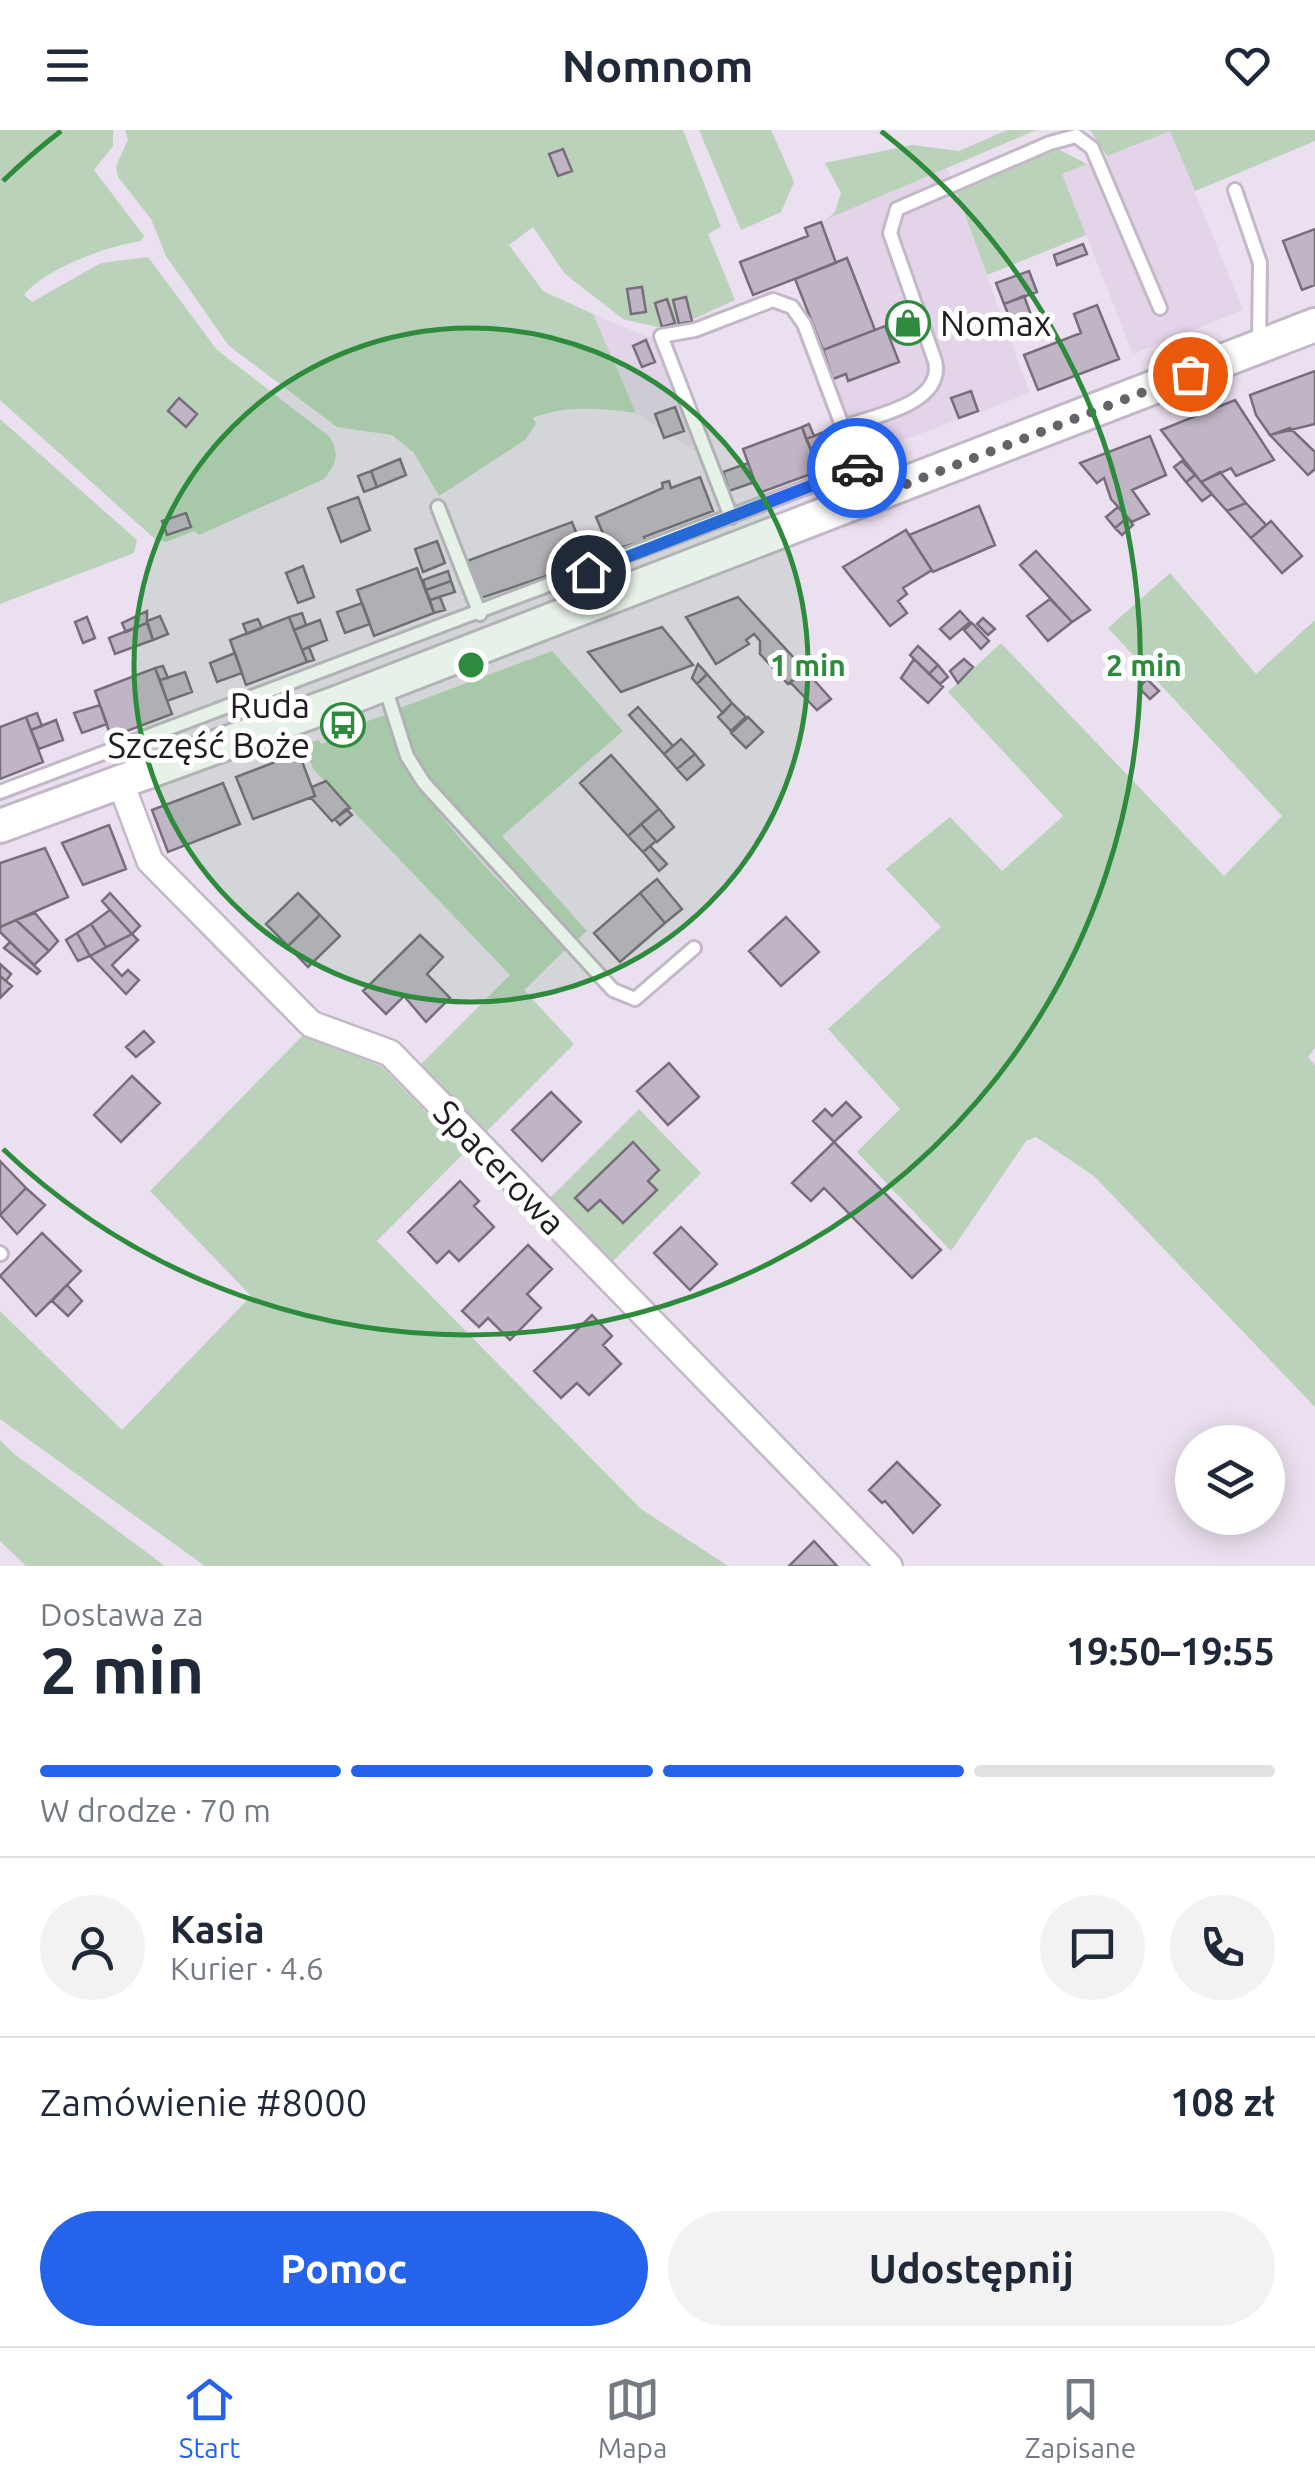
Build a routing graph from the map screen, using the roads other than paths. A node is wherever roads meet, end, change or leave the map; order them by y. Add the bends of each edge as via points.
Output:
1 (1235, 190) dead end
2 (1160, 308) dead end
3 (1315, 325) edge
4 (1260, 347) junction
5 (843, 427) junction
6 (858, 468) junction
7 (876, 496) junction
8 (438, 506) dead end
9 (731, 517) junction
10 (480, 614) junction
11 (384, 685) junction
12 (120, 780) junction
13 (0, 792) edge
14 (0, 826) edge
15 (694, 948) dead end
16 (889, 1566) edge

1 - 4 lane via 1260,262
2 - 5 lane via 1092,148 1076,136 1050,142 897,208 890,232 936,378 916,400
3 - 4 street
4 - 7 street
5 - 6 lane
5 - 9 lane via 804,324 783,302 661,336
6 - 7 lane via 863,466
6 - 9 lane
7 - 11 street
8 - 10 lane
9 - 10 lane
10 - 13 lane
11 - 12 street
11 - 15 lane via 407,756 424,783 613,990 635,999
12 - 14 street
12 - 16 street, Spacerowa via 150,861 310,1024 390,1054

